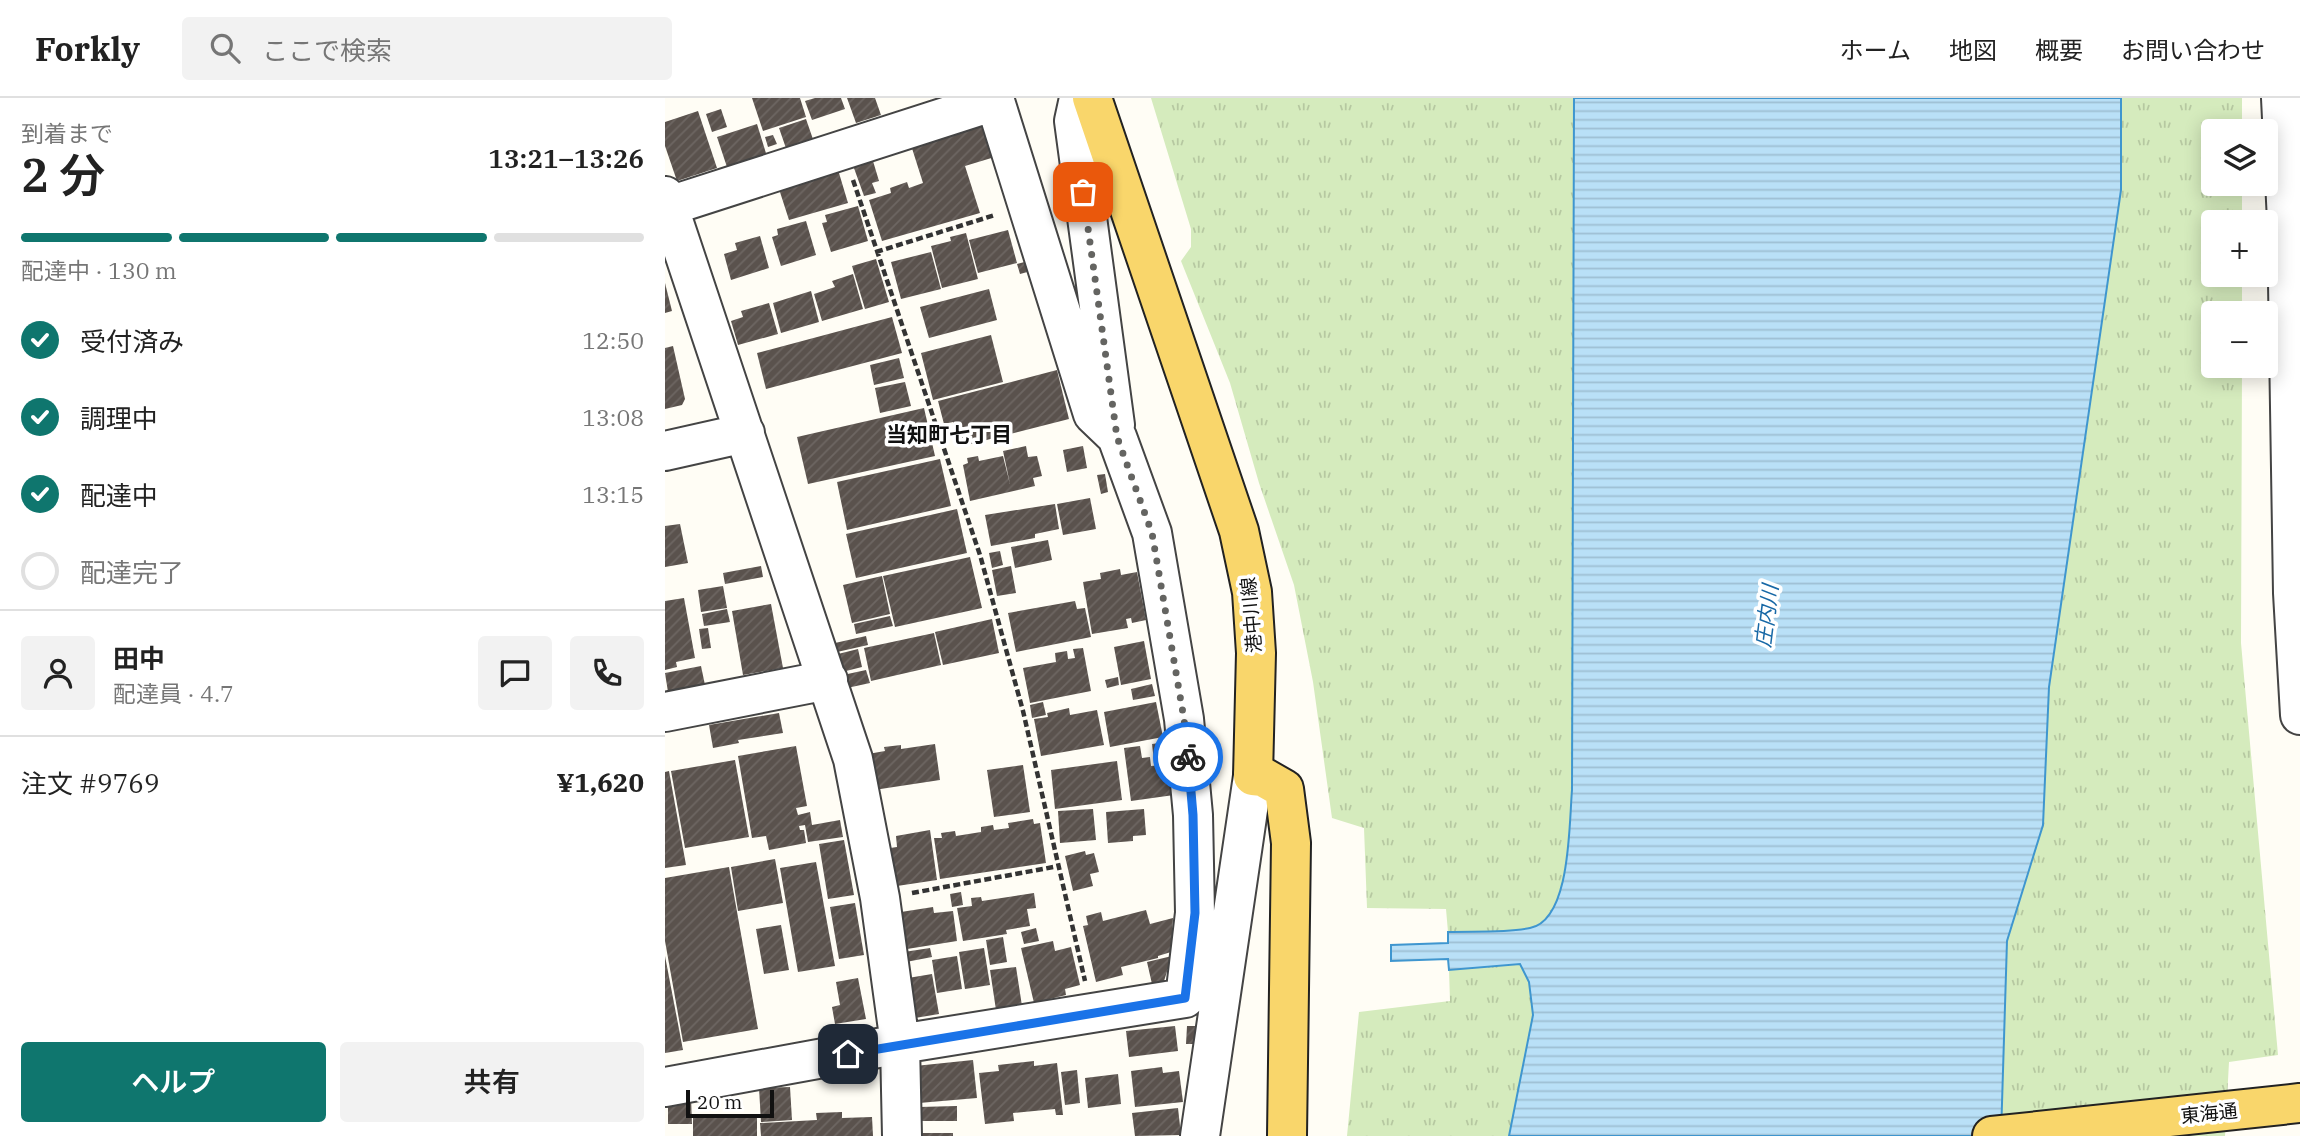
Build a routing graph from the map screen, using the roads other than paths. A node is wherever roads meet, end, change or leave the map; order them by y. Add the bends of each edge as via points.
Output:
1 (1079, 98) edge
2 (1092, 98) edge
3 (2281, 98) edge
4 (995, 99) edge
5 (667, 201) edge
6 (745, 433) junction
7 (1117, 437) junction
8 (665, 452) edge
9 (828, 680) junction
10 (665, 712) edge
11 (2300, 715) edge
12 (1253, 776) junction
13 (900, 1044) junction
14 (665, 1087) edge
15 (2300, 1103) edge
16 (902, 1136) edge
17 (1200, 1136) edge
18 (1287, 1136) edge
19 (1992, 1136) edge

1 - 7 street via 1074,121
2 - 12 main road, 港中川線 via 1239,531 1252,592 1256,653
3 - 11 street
4 - 5 street
4 - 7 street via 1093,414
5 - 6 street
6 - 8 street
6 - 9 street
7 - 13 street via 1152,533 1184,719 1193,815 1195,913 1185,998
9 - 10 street
9 - 13 street via 853,759 880,898
12 - 17 street
12 - 18 main road via 1284,789 1291,843
13 - 14 street
13 - 16 street
15 - 19 main road, 東海通

